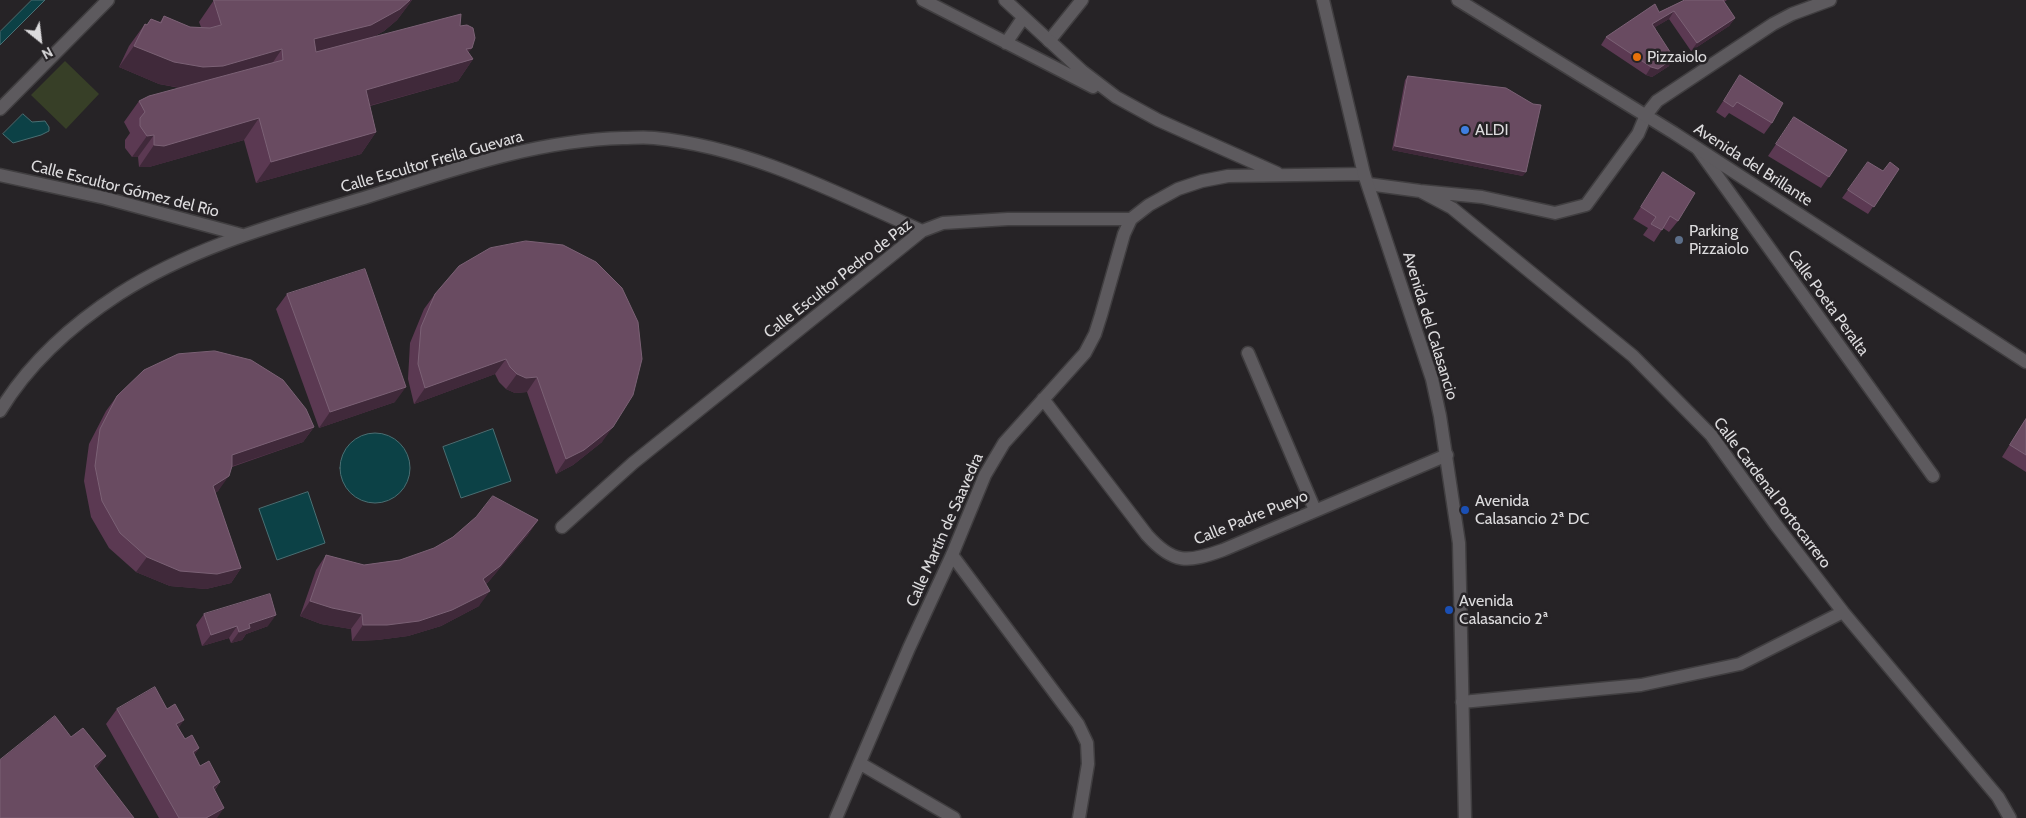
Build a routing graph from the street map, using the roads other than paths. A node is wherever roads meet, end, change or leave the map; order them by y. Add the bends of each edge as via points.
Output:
1 (108, 0) edge
2 (923, 0) edge
3 (1005, 0) edge
4 (1082, 0) edge
5 (1323, 0) edge
6 (1458, 0) edge
7 (1830, 0) edge
8 (1023, 18) junction
9 (1049, 41) junction
10 (1006, 43) junction
11 (1116, 98) junction
12 (0, 109) edge
13 (1646, 115) junction
14 (1698, 148) junction
15 (1279, 174) junction
16 (0, 175) edge
17 (1366, 179) junction
18 (1420, 191) junction
19 (1131, 219) junction
20 (922, 231) junction
21 (242, 235) junction
22 (1248, 352) dead end
23 (2026, 362) edge
24 (1043, 399) junction
25 (0, 410) edge
26 (1446, 455) junction
27 (1933, 476) dead end
28 (1315, 510) junction
29 (562, 527) dead end
30 (952, 555) junction
31 (1843, 612) junction
32 (1462, 702) junction
33 (861, 764) junction
34 (836, 818) edge
35 (954, 818) edge
36 (1079, 818) edge
37 (1465, 818) edge
38 (2010, 818) edge

1 - 12 street
2 - 10 street
3 - 8 street
4 - 9 street
5 - 17 street, Avenida del Calasancio
6 - 13 street, Avenida del Brillante
7 - 13 street, Calle Cardenal Portocarrero via 1773,24 1657,101
8 - 9 street
8 - 10 street
9 - 11 street
10 - 11 street
11 - 15 street
13 - 14 street, Avenida del Brillante
13 - 18 street, Calle Cardenal Portocarrero via 1638,134 1586,205 1555,213 1482,197
14 - 23 street, Avenida del Brillante
14 - 27 street, Calle Poeta Peralta
15 - 17 street
15 - 19 street via 1228,176 1202,181 1178,189
16 - 21 street, Calle Escultor Gómez del Río via 105,198
17 - 18 street, Calle Cardenal Portocarrero
17 - 26 street, Avenida del Calasancio via 1432,379
18 - 31 street, Calle Cardenal Portocarrero via 1452,208 1633,356 1711,435
19 - 20 street, Calle Escultor Pedro de Paz via 943,223
19 - 24 street, Calle Martín de Saavedra via 1095,334 1080,358
20 - 21 street, Calle Escultor Freila Guevara via 771,166 702,145 652,137 592,139 528,151 424,178
20 - 29 street, Calle Escultor Pedro de Paz via 633,463
21 - 25 street, Calle Escultor Freila Guevara via 161,270 83,318 43,357
22 - 28 street
24 - 28 street, Calle Padre Pueyo via 1147,535 1170,556 1198,559
24 - 30 street, Calle Martín de Saavedra via 1004,443 985,475
26 - 28 street, Calle Padre Pueyo
26 - 32 street, Avenida del Calasancio via 1459,543
30 - 33 street, Calle Martín de Saavedra
30 - 36 street via 1078,724 1087,743 1088,764
31 - 32 street via 1740,664 1641,685
31 - 38 street, Calle Cardenal Portocarrero via 1998,797
32 - 37 street, Avenida del Calasancio
33 - 34 street, Calle Martín de Saavedra
33 - 35 street

